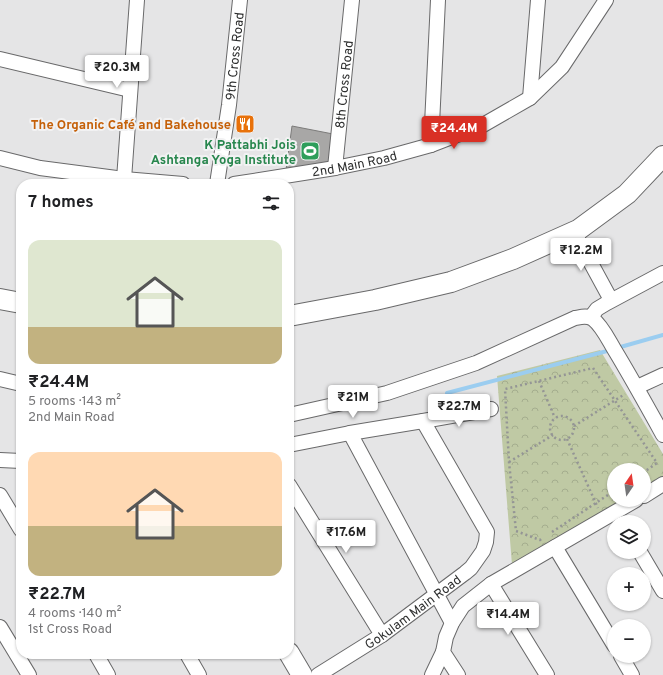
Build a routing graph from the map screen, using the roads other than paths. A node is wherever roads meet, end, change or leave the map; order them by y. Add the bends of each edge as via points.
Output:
1 (137, 0) edge
2 (240, 0) edge
3 (352, 0) edge
4 (438, 0) edge
5 (538, 0) edge
6 (606, 0) edge
7 (0, 59) edge
8 (130, 90) junction
9 (530, 98) junction
10 (431, 145) junction
11 (663, 156) edge
12 (0, 158) edge
13 (335, 168) junction
14 (124, 179) joint
15 (218, 179) edge
16 (266, 179) edge
17 (574, 232) junction
18 (663, 272) edge
19 (0, 298) edge
20 (611, 300) junction
21 (16, 302) edge
22 (294, 315) edge
23 (591, 317) junction
24 (663, 374) edge
25 (0, 379) edge
26 (16, 383) edge
27 (637, 387) junction
28 (491, 409) dead end
29 (294, 414) edge
30 (423, 422) junction
31 (350, 433) junction
32 (663, 435) edge
33 (294, 444) edge
34 (0, 460) edge
35 (16, 461) edge
36 (663, 484) edge
37 (651, 492) edge
38 (294, 493) edge
39 (0, 494) edge
40 (629, 507) edge
41 (621, 515) edge
42 (607, 519) edge
43 (16, 521) edge
44 (555, 547) junction
45 (644, 559) edge
46 (491, 584) junction
47 (663, 591) edge
48 (444, 608) junction
49 (0, 628) edge
50 (607, 633) edge
51 (382, 635) junction
52 (443, 652) junction
53 (16, 655) edge
54 (18, 659) edge
55 (99, 659) edge
56 (190, 659) edge
57 (293, 659) edge
58 (625, 663) edge
59 (28, 675) edge
60 (108, 675) edge
61 (199, 675) edge
62 (302, 675) edge
63 (318, 675) edge
64 (432, 675) edge
65 (458, 675) edge
66 (546, 675) edge
67 (632, 675) edge

1 - 8 street
2 - 15 street, 9th Cross Road via 229,105
3 - 13 street, 8th Cross Road
4 - 10 street
5 - 9 street
6 - 9 street, 2nd Main Road via 562,67
7 - 8 street
8 - 14 street
9 - 10 street, 2nd Main Road via 483,125
10 - 13 street, 2nd Main Road
11 - 17 main road via 627,194
12 - 14 street via 40,168
13 - 16 street, 2nd Main Road
17 - 20 street
17 - 22 main road via 513,259 451,282
18 - 20 street
19 - 21 main road
20 - 23 street
23 - 27 street via 604,332
23 - 29 street via 575,318 476,363 388,394
24 - 27 street
25 - 26 street
27 - 32 street
28 - 30 street
30 - 31 street
30 - 48 street, Gokulam Main Road via 487,532 483,551
31 - 33 street
31 - 48 street
34 - 35 street
36 - 37 street
38 - 51 street
39 - 43 street
40 - 41 street
42 - 44 street
44 - 46 street
44 - 50 street
45 - 47 street
46 - 48 street via 463,606
46 - 66 street
48 - 51 street, Gokulam Main Road
48 - 52 street via 446,637
49 - 53 street
51 - 63 street, Gokulam Main Road
52 - 64 street
52 - 65 street
54 - 59 street
55 - 60 street
56 - 61 street
57 - 62 main road
58 - 67 street

